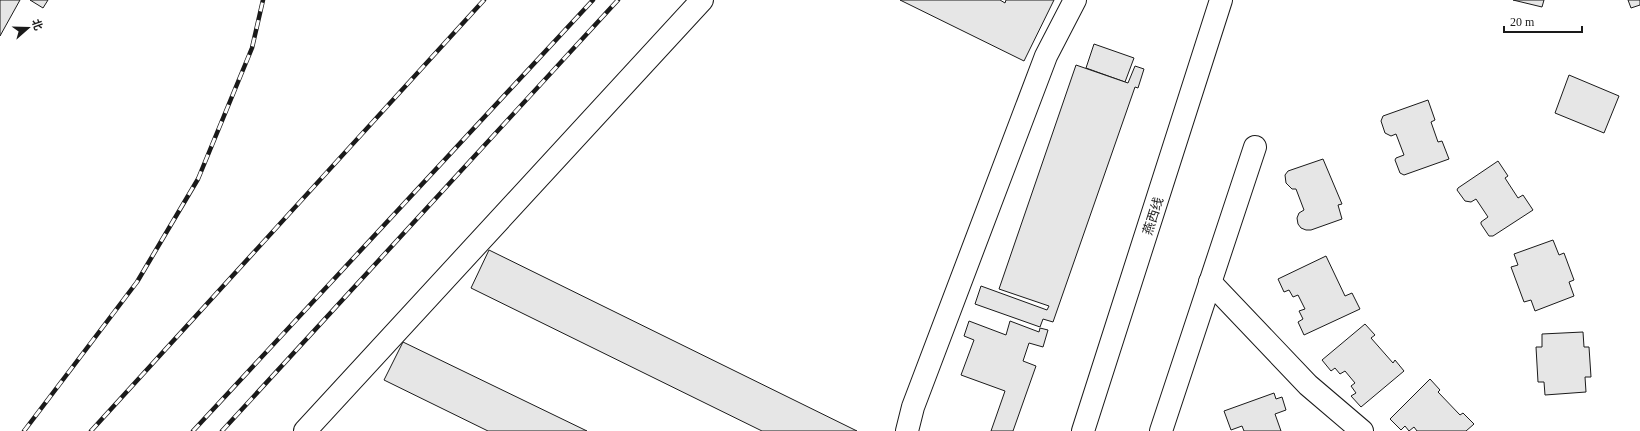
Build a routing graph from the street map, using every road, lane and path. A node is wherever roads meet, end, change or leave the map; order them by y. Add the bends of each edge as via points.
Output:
1 (702, 0) edge
2 (1075, 0) edge
3 (1221, 0) edge
4 (1255, 147) dead end
5 (1210, 282) junction
6 (305, 431) edge
7 (907, 431) edge
8 (1083, 431) edge
9 (1161, 431) edge
10 (1362, 431) edge

1 - 6 street
2 - 7 street via 1046,56 913,407
3 - 8 street, 燕西线
4 - 5 street
5 - 9 street
5 - 10 street via 1308,385

